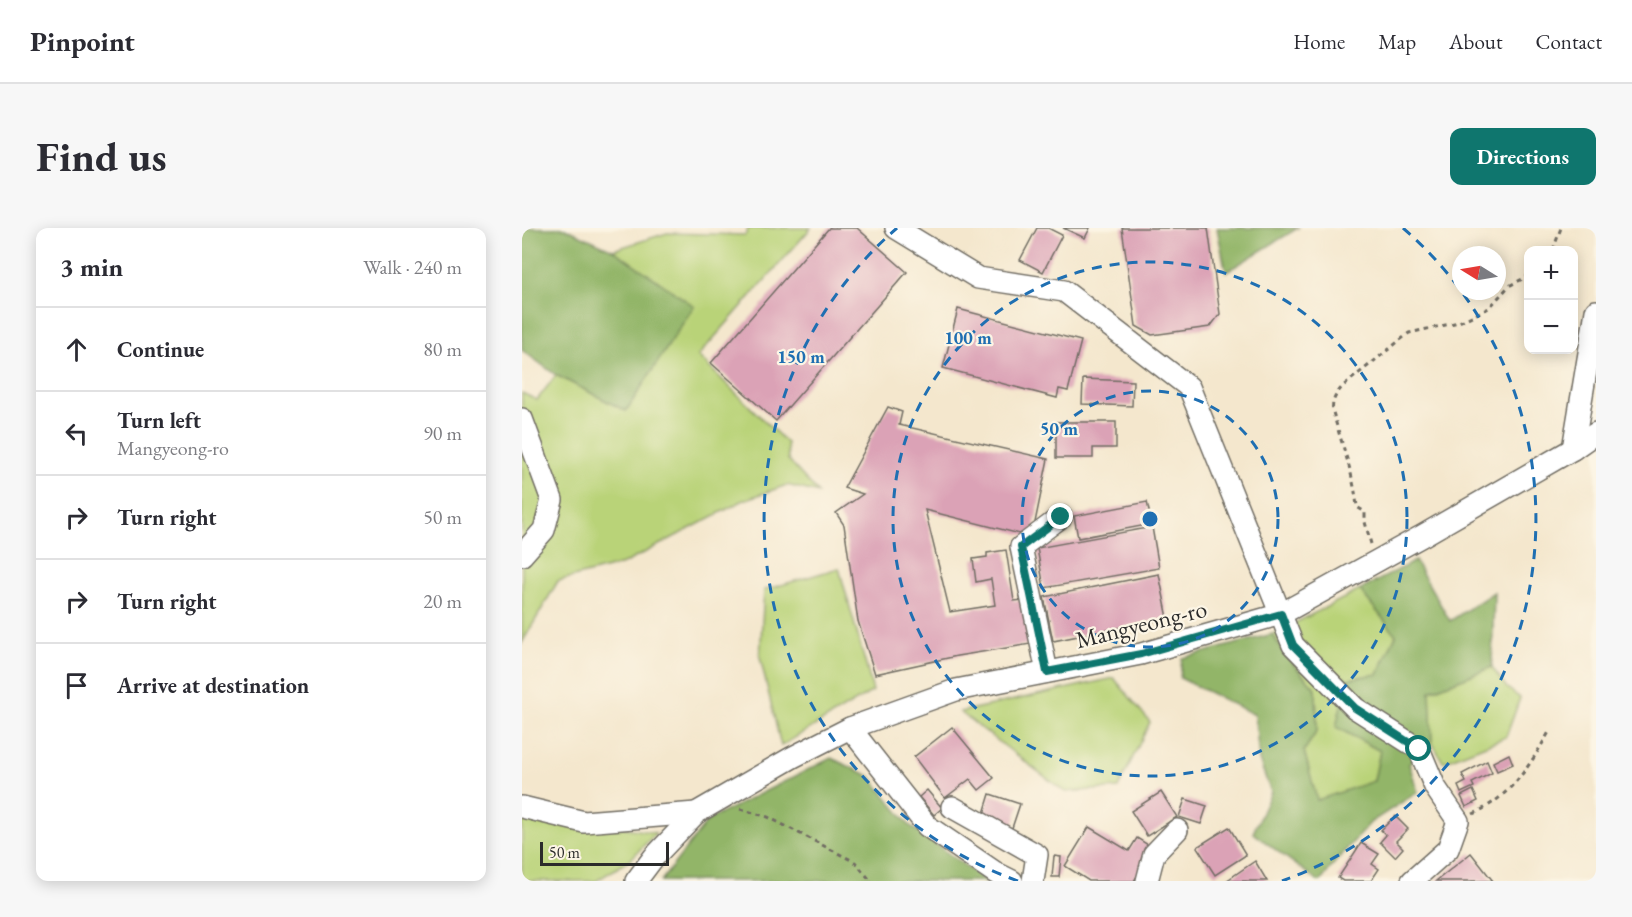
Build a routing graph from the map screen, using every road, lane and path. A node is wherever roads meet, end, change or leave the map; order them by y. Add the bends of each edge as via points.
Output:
1 (897, 228) edge
2 (1561, 228) edge
3 (1554, 246) edge
4 (1524, 278) edge
5 (1596, 311) edge
6 (522, 419) edge
7 (1596, 433) edge
8 (1573, 449) junction
9 (1061, 517) dead end
10 (1365, 522) dead end
11 (522, 555) edge
12 (1281, 614) junction
13 (1047, 672) junction
14 (850, 728) junction
15 (1549, 732) dead end
16 (716, 802) junction
17 (522, 807) edge
18 (952, 807) dead end
19 (696, 813) junction
20 (1458, 821) junction
21 (1177, 830) dead end
22 (636, 881) edge
23 (871, 881) edge
24 (1012, 881) edge
25 (1033, 881) edge
26 (1147, 881) edge
27 (1412, 881) edge

1 - 12 street via 978,278 1064,291 1189,387
2 - 3 path
4 - 10 path via 1479,313 1459,322 1409,333 1337,393 1333,412 1357,507 1365,512
5 - 8 street
6 - 11 street via 552,500 544,530
7 - 8 street, Mangyeong-ro
8 - 12 street, Mangyeong-ro
9 - 13 street via 1021,547
12 - 13 street, Mangyeong-ro via 1141,654
12 - 20 street via 1293,645 1355,708 1419,749 1435,788
13 - 14 street, Mangyeong-ro via 956,690
14 - 16 street, Mangyeong-ro
14 - 24 street via 927,826
15 - 20 path via 1529,767 1493,805
16 - 19 street, Mangyeong-ro
16 - 23 path via 768,817 855,862
17 - 19 street via 584,822
18 - 25 street via 1037,855
19 - 22 street, Mangyeong-ro
20 - 27 street via 1448,849
21 - 26 street via 1154,854

